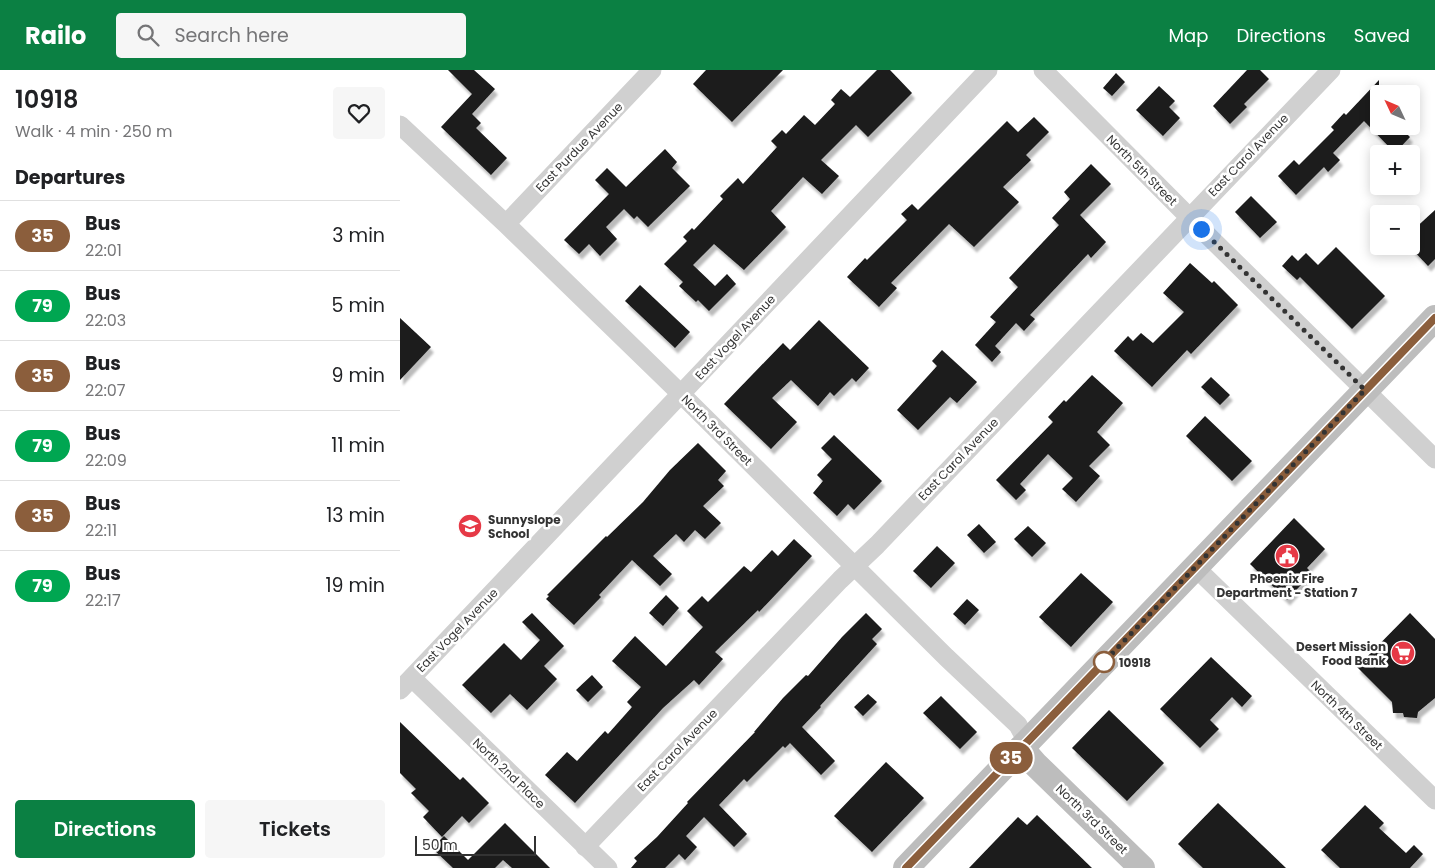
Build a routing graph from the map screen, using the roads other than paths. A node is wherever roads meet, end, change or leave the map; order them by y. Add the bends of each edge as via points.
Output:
1 (652, 70) edge
2 (988, 70) edge
3 (1043, 70) edge
4 (1331, 70) edge
5 (400, 125) edge
6 (1189, 217) junction
7 (506, 224) junction
8 (1435, 318) edge
9 (1365, 390) junction
10 (681, 394) junction
11 (1435, 459) edge
12 (854, 566) junction
13 (1195, 566) junction
14 (406, 684) edge
15 (1024, 745) junction
16 (1435, 800) edge
17 (585, 847) junction
18 (608, 868) edge
19 (906, 868) edge
20 (1142, 868) edge

1 - 7 street, East Purdue Avenue
2 - 10 street, East Vogel Avenue
3 - 6 street, North 5th Street
4 - 6 street, East Carol Avenue
5 - 7 street, North 3rd Street
6 - 9 street, North 5th Street
6 - 12 street, East Carol Avenue
7 - 10 street, North 3rd Street
8 - 9 street
9 - 11 street, North 5th Street
9 - 13 street
10 - 12 street, North 3rd Street
10 - 14 street, East Vogel Avenue
12 - 15 street, North 3rd Street via 1018,725
12 - 17 street, East Carol Avenue
13 - 15 street
13 - 16 street, North 4th Street
14 - 17 street, North 2nd Place
15 - 19 street
15 - 20 street, North 3rd Street via 1035,764
17 - 18 street, North 2nd Place

